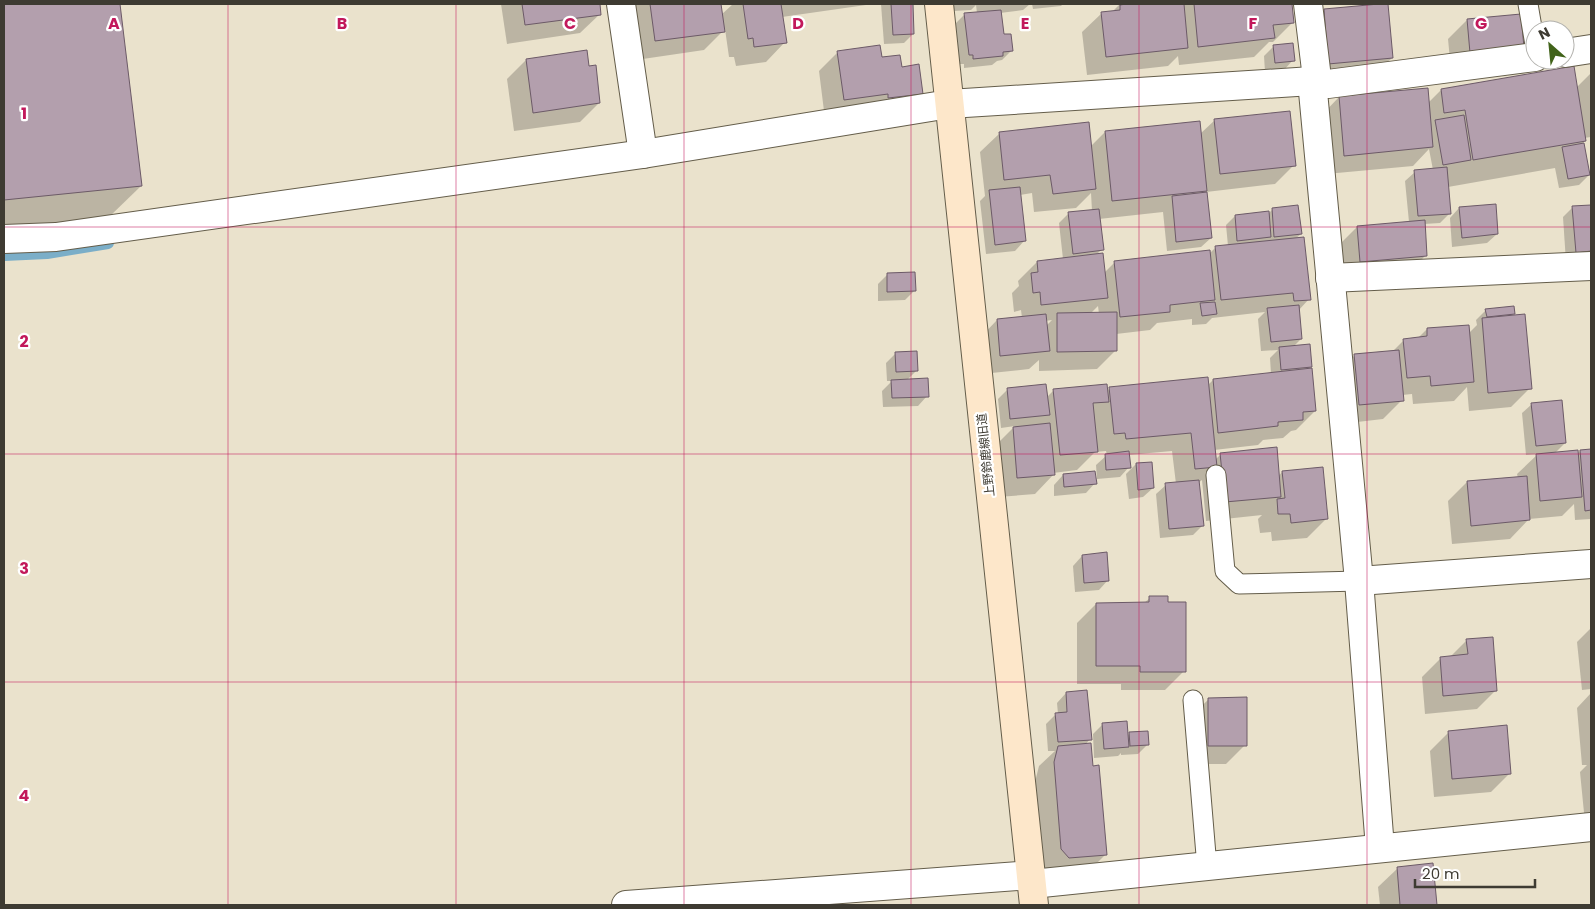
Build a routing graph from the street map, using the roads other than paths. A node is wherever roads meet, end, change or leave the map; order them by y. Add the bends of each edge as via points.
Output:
1 (621, 4) edge
2 (939, 4) edge
3 (1308, 4) edge
4 (1528, 4) edge
5 (1531, 20) edge
6 (1591, 49) edge
7 (1575, 51) edge
8 (1525, 58) edge
9 (1312, 81) junction
10 (949, 104) junction
11 (643, 154) junction
12 (4, 239) edge
13 (1591, 266) edge
14 (1330, 278) junction
15 (1216, 475) dead end
16 (1591, 564) edge
17 (1359, 581) junction
18 (1193, 700) dead end
19 (1591, 827) edge
20 (1380, 848) junction
21 (1207, 867) junction
22 (1032, 888) edge
23 (626, 905) edge

1 - 11 street
2 - 10 street, 上野鈴鹿線旧道
3 - 9 street via 1316,70
4 - 5 lane
6 - 7 street
8 - 9 street via 1328,84
9 - 10 street
9 - 14 street
10 - 11 street
10 - 22 street, 上野鈴鹿線旧道
11 - 12 street via 56,237
13 - 14 street
14 - 17 street
15 - 17 lane via 1225,571 1239,584
16 - 17 street
17 - 20 street
18 - 21 lane
19 - 20 street
20 - 21 street
21 - 22 street
22 - 23 street

